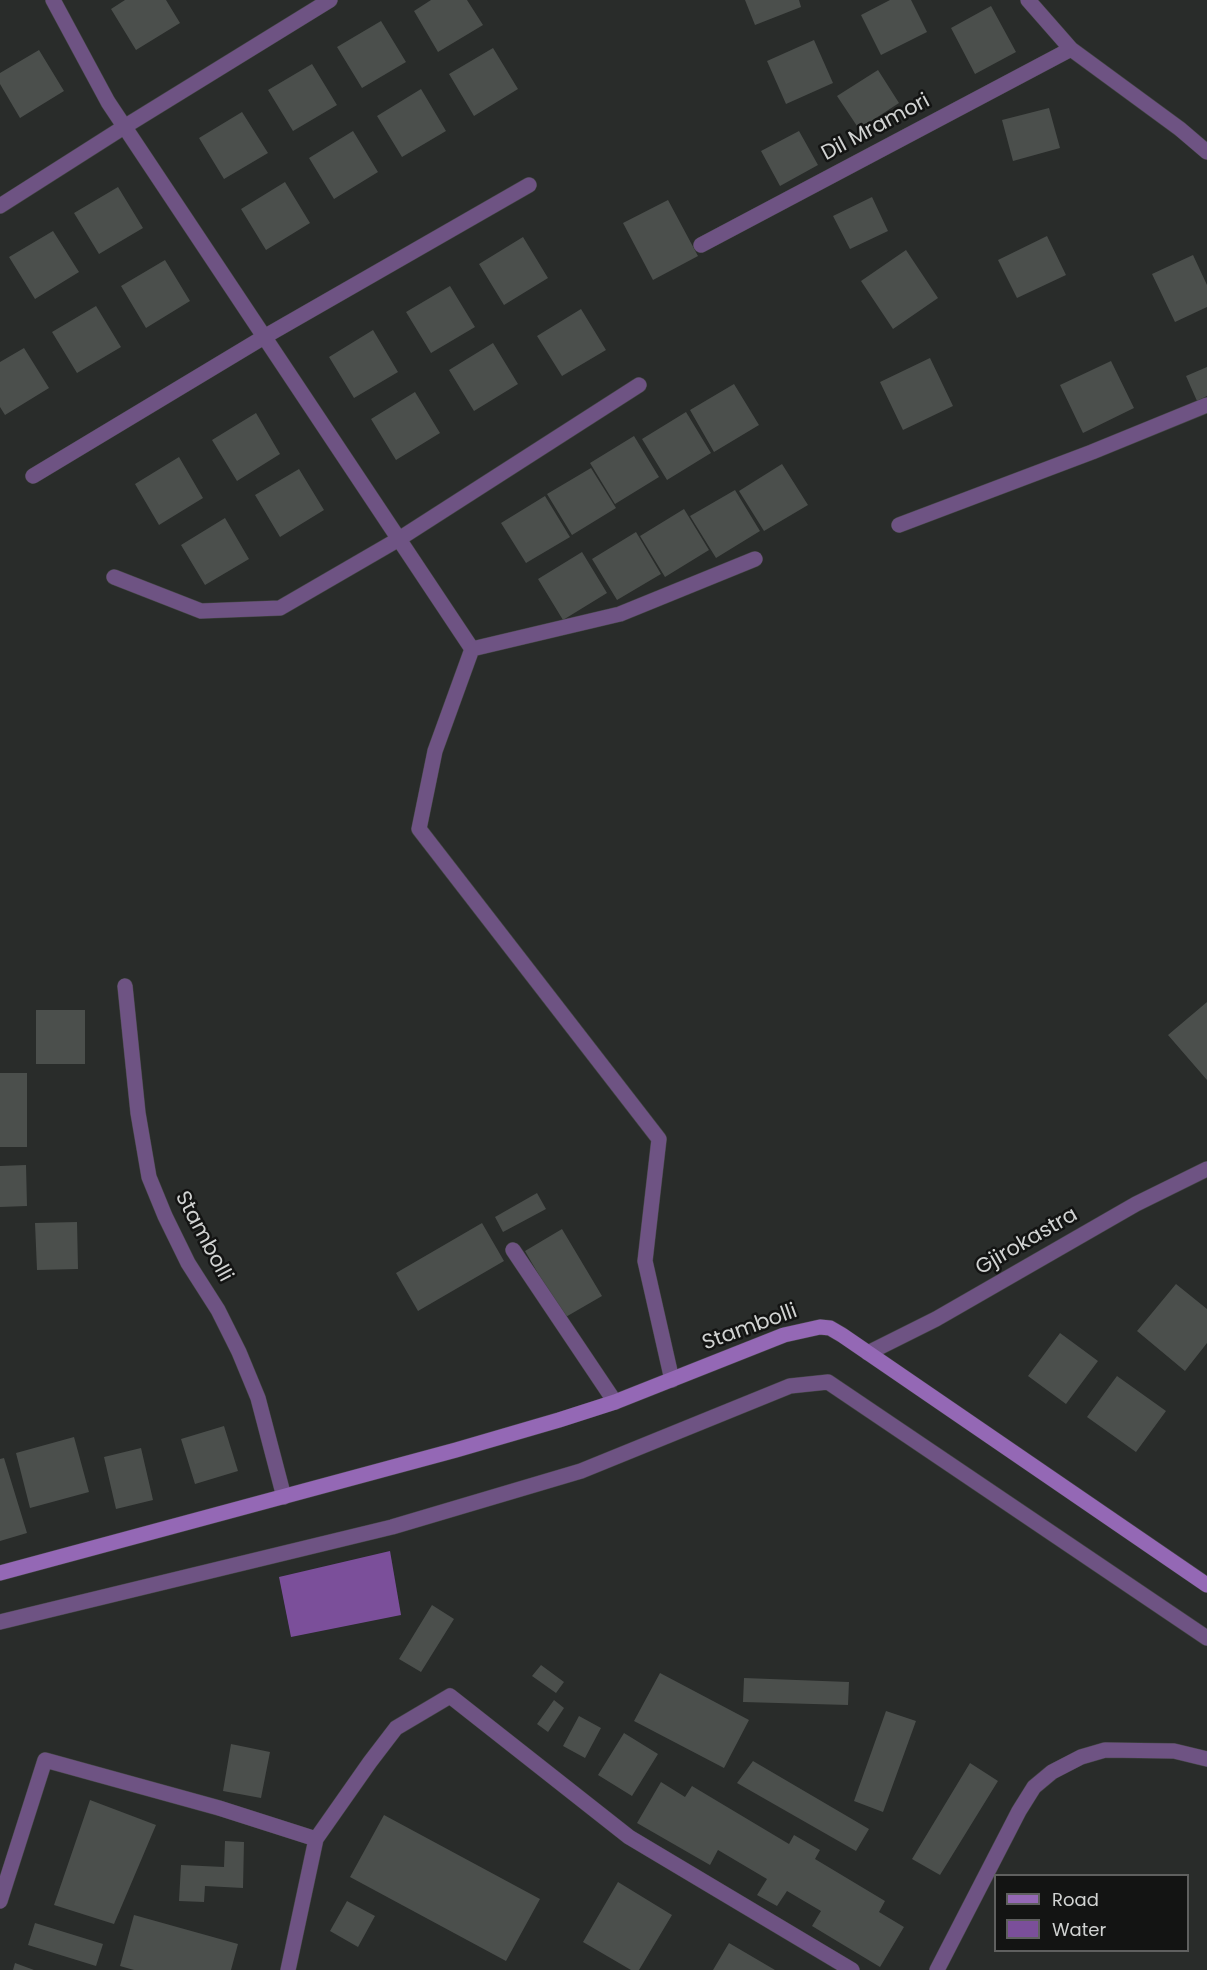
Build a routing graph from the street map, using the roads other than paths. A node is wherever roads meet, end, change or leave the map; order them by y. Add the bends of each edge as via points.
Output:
1 (53, 0) edge
2 (330, 0) edge
3 (1028, 0) edge
4 (1071, 48) junction
5 (124, 127) junction
6 (1207, 152) edge
7 (528, 185) dead end
8 (0, 206) edge
9 (700, 245) dead end
10 (264, 337) junction
11 (639, 385) dead end
12 (1207, 405) edge
13 (33, 476) dead end
14 (899, 525) dead end
15 (399, 539) junction
16 (755, 559) dead end
17 (114, 577) dead end
18 (472, 649) junction
19 (125, 986) dead end
20 (1207, 1169) edge
21 (513, 1250) dead end
22 (868, 1353) junction
23 (672, 1380) junction
24 (615, 1402) junction
25 (284, 1497) junction
26 (0, 1573) edge
27 (1207, 1585) edge
28 (0, 1622) edge
29 (1207, 1638) edge
30 (1207, 1759) edge
31 (316, 1839) junction
32 (0, 1901) edge
33 (288, 1970) edge
34 (852, 1970) edge
35 (937, 1970) edge

1 - 5 street
2 - 5 street
3 - 4 street
4 - 6 street
4 - 9 street, Dil Mramori
5 - 8 street
5 - 10 street
7 - 10 street
10 - 13 street
10 - 15 street
11 - 15 street
12 - 14 street
15 - 17 street via 280,608 201,610
15 - 18 street
16 - 18 street via 620,614
18 - 23 street via 435,751 419,830 659,1139 645,1261
19 - 25 street, Stambolli via 149,1177 188,1263 239,1352 258,1398
20 - 22 street, Gjirokastra via 1136,1204 936,1319
21 - 24 street
22 - 23 street, Stambolli via 830,1328 820,1326 784,1335
22 - 27 street, Stambolli
23 - 24 street, Stambolli
24 - 25 street, Stambolli
25 - 26 street, Stambolli
28 - 29 street via 392,1527 581,1471 790,1386 828,1382
30 - 35 street via 1174,1751 1105,1750 1081,1756 1052,1772 1034,1787 1019,1811
31 - 32 street via 45,1760
31 - 33 street
31 - 34 street via 396,1728 450,1696 629,1837

